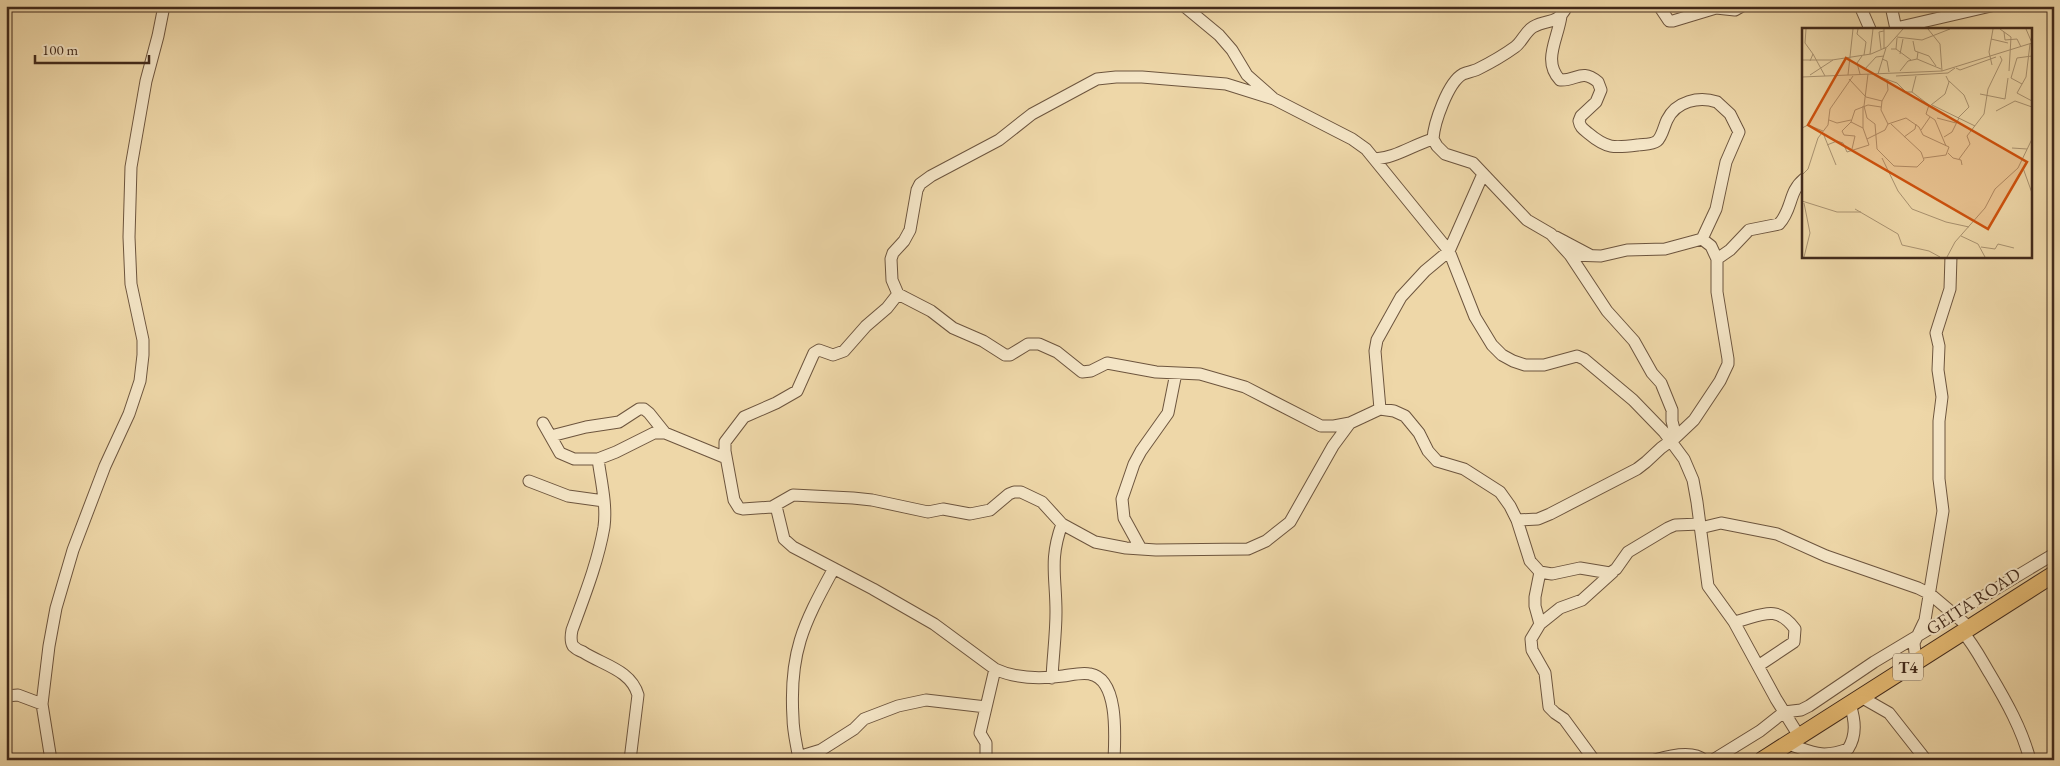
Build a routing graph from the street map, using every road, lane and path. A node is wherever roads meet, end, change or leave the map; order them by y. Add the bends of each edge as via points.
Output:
1 (164, 6) edge
2 (1184, 6) edge
3 (1659, 6) edge
4 (1742, 6) edge
5 (1860, 6) edge
6 (1891, 6) edge
7 (1990, 6) edge
8 (1564, 11) edge
9 (1870, 28) edge
10 (1896, 28) edge
11 (1900, 28) edge
12 (1274, 99) junction
13 (1433, 139) junction
14 (1375, 159) junction
15 (1483, 174) junction
16 (1802, 181) edge
17 (1554, 237) junction
18 (1702, 239) junction
19 (1449, 251) junction
20 (1570, 255) junction
21 (1592, 256) junction
22 (1951, 258) edge
23 (1717, 259) junction
24 (898, 294) junction
25 (1176, 373) junction
26 (1380, 409) junction
27 (544, 423) dead end
28 (1350, 423) junction
29 (666, 433) junction
30 (551, 436) junction
31 (1674, 439) junction
32 (726, 458) junction
33 (598, 459) junction
34 (529, 481) dead end
35 (604, 501) junction
36 (776, 506) junction
37 (1517, 520) junction
38 (1062, 524) junction
39 (1700, 526) junction
40 (1141, 549) junction
41 (2054, 554) edge
42 (833, 570) junction
43 (1540, 572) junction
44 (1613, 572) junction
45 (2054, 574) edge
46 (1930, 594) junction
47 (1954, 614) junction
48 (1734, 622) junction
49 (1540, 624) junction
50 (1966, 629) junction
51 (1916, 638) junction
52 (1916, 662) junction
53 (1758, 666) junction
54 (995, 669) junction
55 (1052, 678) junction
56 (6, 696) edge
57 (1855, 701) junction
58 (42, 704) junction
59 (986, 707) junction
60 (1784, 712) junction
61 (1793, 740) junction
62 (1846, 754) edge
63 (1811, 757) edge
64 (799, 758) edge
65 (51, 760) edge
66 (630, 760) edge
67 (986, 760) edge
68 (1114, 760) edge
69 (1594, 760) edge
70 (1656, 760) edge
71 (1704, 760) edge
72 (1713, 760) edge
73 (1762, 760) edge
74 (1926, 760) edge
75 (2030, 760) edge

1 - 58 street via 146,81 131,167 129,237 131,284 143,340 140,381 73,550 48,646
2 - 12 street via 1219,35 1247,75
3 - 4 street via 1668,21 1716,8 1735,10
5 - 9 street
6 - 10 street
7 - 11 street
8 - 13 street via 1552,22 1532,28 1516,46 1479,69 1463,74 1447,95
8 - 18 street via 1550,64 1560,80 1583,75 1598,82 1601,90 1596,102 1580,116 1579,121 1598,142 1612,148 1652,143 1659,138 1677,108 1698,99 1717,102 1738,128 1738,136 1726,162 1716,209
12 - 14 street via 1352,139
12 - 24 street via 1226,84 1171,78 1116,77 1097,79 1082,86 1032,114 999,140 920,184 910,230 891,259 892,280
13 - 14 street via 1386,158
13 - 15 street via 1445,154 1473,163
14 - 19 street
15 - 17 street via 1527,220
15 - 19 street
16 - 23 street via 1795,188 1788,211 1779,224 1749,230
17 - 20 street
17 - 21 street
18 - 21 street via 1665,249 1627,250
18 - 23 street via 1711,246
19 - 26 street via 1401,297 1377,340
19 - 31 street via 1475,317 1492,345 1502,354 1524,365 1544,365 1577,356 1584,359
20 - 21 street
20 - 31 street via 1661,383 1672,410
22 - 46 street via 1950,289 1936,333 1942,397 1939,479 1943,511
23 - 31 street via 1717,292 1728,345 1728,364 1706,404
24 - 25 street via 1005,355 1028,344 1039,344 1057,352 1082,372 1107,363
24 - 32 street via 844,351 832,355 819,350 814,352 794,394 740,420 725,442
25 - 28 street via 1200,374 1245,387 1321,426
25 - 40 street via 1168,413 1134,464 1122,499 1124,518
26 - 28 street
26 - 37 street via 1394,410 1405,416 1437,461 1464,469 1500,492
27 - 30 street
28 - 40 street via 1333,446 1290,522 1266,541 1248,550
29 - 30 street via 650,413 639,409 619,422
29 - 32 street
29 - 33 street via 654,432
30 - 33 street via 560,453 566,457
31 - 37 street via 1637,469 1550,514 1538,519
31 - 39 street via 1688,467
32 - 36 street via 734,500 739,508
33 - 35 street
34 - 35 street via 568,496
35 - 66 street via 604,527 571,640 577,649 620,672 634,684 638,695
36 - 38 street via 793,495 846,497 928,512 943,509 970,514 990,510 1009,494 1020,492 1042,502
36 - 42 street via 784,540
37 - 43 street via 1530,561
38 - 40 street via 1095,542
38 - 55 street via 1053,562 1056,614
39 - 44 street via 1675,524 1628,552
39 - 46 street via 1722,523 1777,534 1826,556
39 - 48 street via 1708,586
41 - 47 street
42 - 54 street via 934,624
42 - 64 street via 801,633 795,659 792,718
43 - 44 street via 1552,574 1580,568
43 - 49 street via 1534,597
44 - 49 street via 1582,600 1560,608
45 - 50 highway, GEITA ROAD / T4
46 - 47 street
46 - 51 street via 1923,627
47 - 50 street
47 - 51 street
48 - 53 street
48 - 53 street via 1776,612 1785,616 1795,629 1794,642
49 - 69 street via 1530,643 1544,673 1549,707 1564,719
50 - 52 highway, GEITA ROAD / T4
50 - 75 street via 2005,698
51 - 52 street
51 - 60 street via 1810,706
52 - 57 highway, GEITA ROAD / T4
53 - 60 street
54 - 55 street via 1024,677
54 - 59 street
55 - 68 street via 1088,673 1101,679 1111,698 1115,722
56 - 58 street via 18,696
57 - 61 highway, GEITA ROAD / T4
57 - 62 street via 1855,728
57 - 74 street via 1889,713
58 - 65 street
59 - 64 street via 926,700 898,706 864,719 821,750
59 - 67 street via 980,732 986,743
60 - 61 street
60 - 72 street
61 - 63 street
61 - 73 highway, GEITA ROAD / T4
62 - 63 street
70 - 71 street via 1680,755

